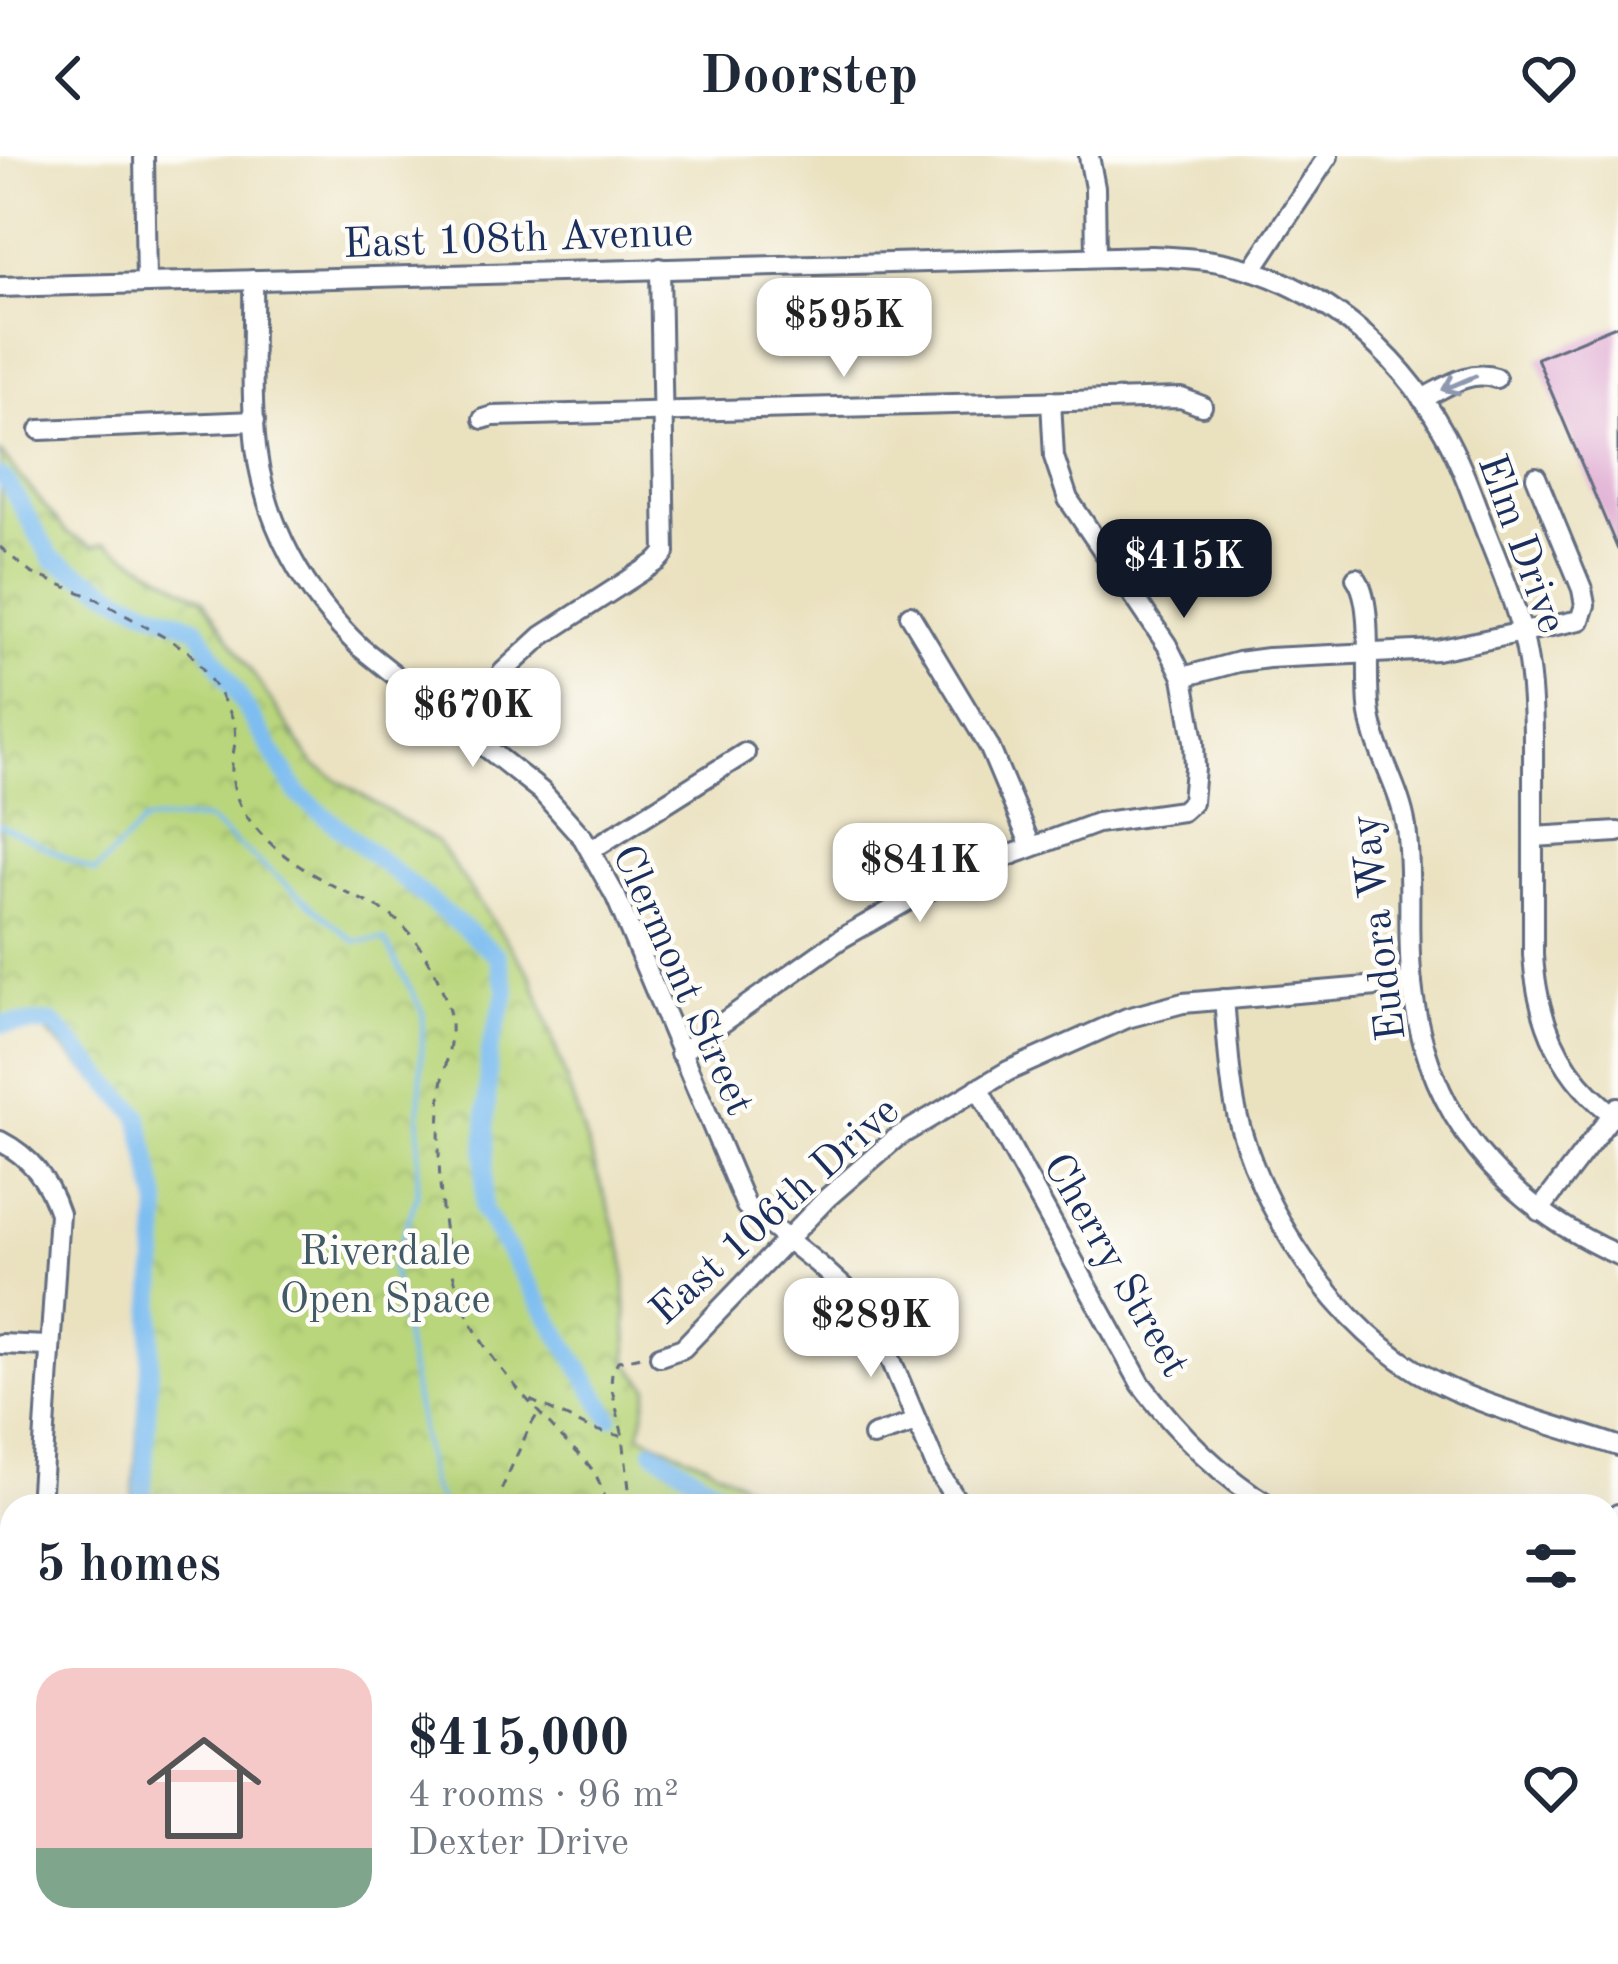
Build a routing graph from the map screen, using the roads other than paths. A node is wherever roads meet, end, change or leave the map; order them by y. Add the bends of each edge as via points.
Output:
1 (144, 156) edge
2 (1089, 156) edge
3 (1328, 156) edge
4 (1096, 257) junction
5 (659, 268) junction
6 (1252, 270) junction
7 (253, 280) junction
8 (146, 283) junction
9 (0, 287) edge
10 (1496, 378) dead end
11 (1422, 399) junction
12 (1051, 401) junction
13 (1202, 406) dead end
14 (663, 412) junction
15 (483, 419) dead end
16 (255, 421) junction
17 (40, 430) dead end
18 (1536, 477) dead end
19 (1356, 578) dead end
20 (910, 616) dead end
21 (1523, 634) junction
22 (1366, 655) junction
23 (1183, 676) junction
24 (460, 724) junction
25 (745, 753) dead end
26 (1618, 832) edge
27 (1533, 837) junction
28 (1031, 846) junction
29 (591, 850) junction
30 (1412, 983) junction
31 (1223, 999) junction
32 (680, 1052) junction
33 (978, 1088) junction
34 (1616, 1113) edge
35 (0, 1141) edge
36 (1539, 1211) junction
37 (788, 1240) junction
38 (1618, 1255) edge
39 (0, 1344) edge
40 (49, 1346) junction
41 (659, 1356) road end
42 (917, 1422) junction
43 (873, 1436) dead end
44 (1618, 1446) edge
45 (41, 1494) edge
46 (952, 1494) edge
47 (1252, 1494) edge

1 - 8 street
2 - 4 street
3 - 6 street
4 - 5 street, East 108th Avenue
4 - 6 street, East 108th Avenue via 1195,258
5 - 7 street, East 108th Avenue
5 - 14 street
6 - 11 street, Elm Drive via 1347,321
7 - 8 street, East 108th Avenue
7 - 16 street, Clermont Street
8 - 9 street, East 108th Avenue
10 -> 11 street via 1472,375
11 - 21 street, Elm Drive via 1463,474
12 - 13 street via 1181,398
12 - 14 street
12 - 23 street via 1054,457 1068,499
14 - 15 street
14 - 24 street via 665,553 523,652
16 - 17 street
16 - 24 street, Clermont Street via 266,496 312,594 362,648
18 - 21 street via 1585,604 1580,620
19 - 22 street, Eudora Way via 1366,606
20 - 28 street via 989,746
21 - 22 street
21 - 27 street, Elm Drive
22 - 23 street via 1268,658
22 - 30 street, Eudora Way via 1374,735 1407,831
23 - 28 street via 1194,741 1188,807 1097,823
24 - 29 street, Clermont Street via 542,791
25 - 29 street
26 - 27 street
27 - 34 street, Elm Drive via 1534,979 1543,1021 1561,1059
28 - 32 street via 842,938
29 - 32 street, Clermont Street
30 - 31 street, East 106th Drive
30 - 36 street, Eudora Way via 1433,1075 1462,1132
31 - 33 street, East 106th Drive via 1127,1018
31 - 44 street via 1233,1093 1250,1153 1285,1227 1333,1297 1388,1351 1452,1390
32 - 37 street, Clermont Street via 746,1207
33 - 37 street, East 106th Drive via 874,1155
33 - 47 street, Cherry Street via 1141,1384 1203,1456
34 - 36 street
35 - 40 street via 42,1176 58,1213
36 - 38 street, Eudora Way
37 - 41 street, East 106th Drive via 682,1348
37 - 42 street, Clermont Street via 875,1322
39 - 40 street
40 - 45 street
42 - 43 street
42 - 46 street, Clermont Street

